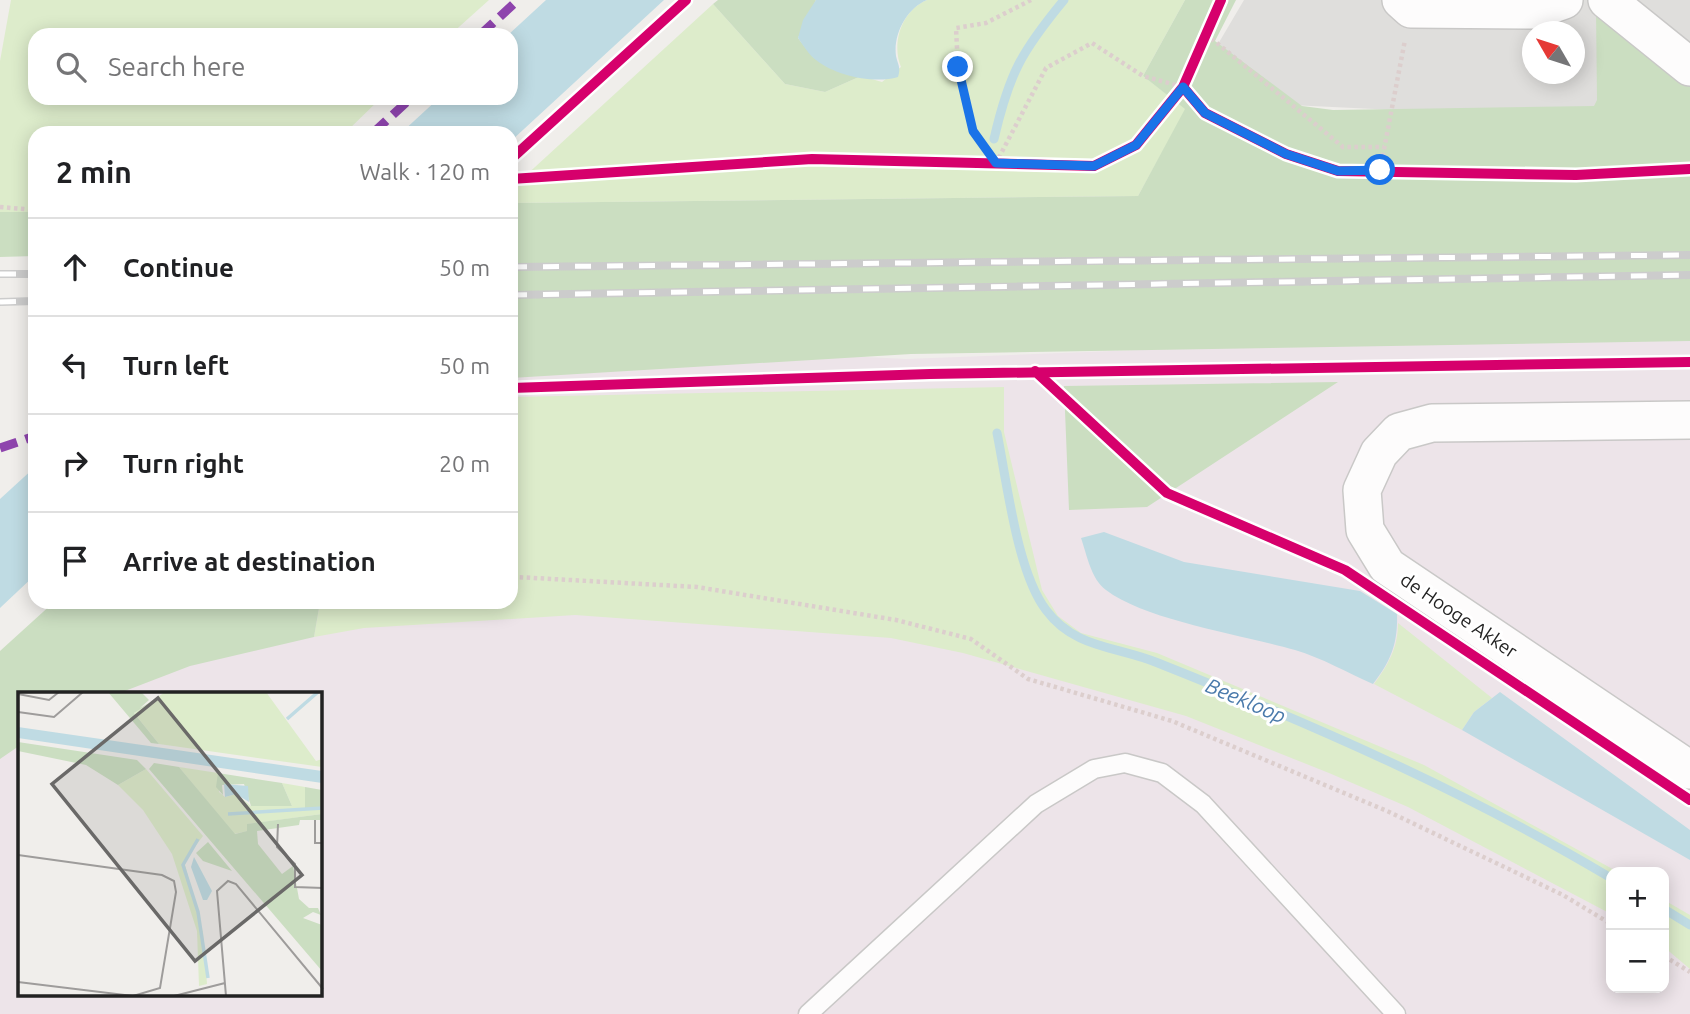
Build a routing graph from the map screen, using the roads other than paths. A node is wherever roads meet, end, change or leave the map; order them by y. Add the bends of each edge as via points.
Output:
1 (1564, 0) edge
2 (1606, 0) edge
3 (1406, 5) edge
4 (1690, 67) edge
5 (1690, 420) edge
6 (1690, 770) edge
7 (808, 1014) edge
8 (1396, 1014) edge

1 - 3 street via 1536,10
2 - 4 street
5 - 6 street, de Hooge Akker via 1432,423 1399,432 1379,453 1362,490 1365,530 1387,566
7 - 8 lane via 1036,804 1094,769 1125,763 1162,773 1203,804

